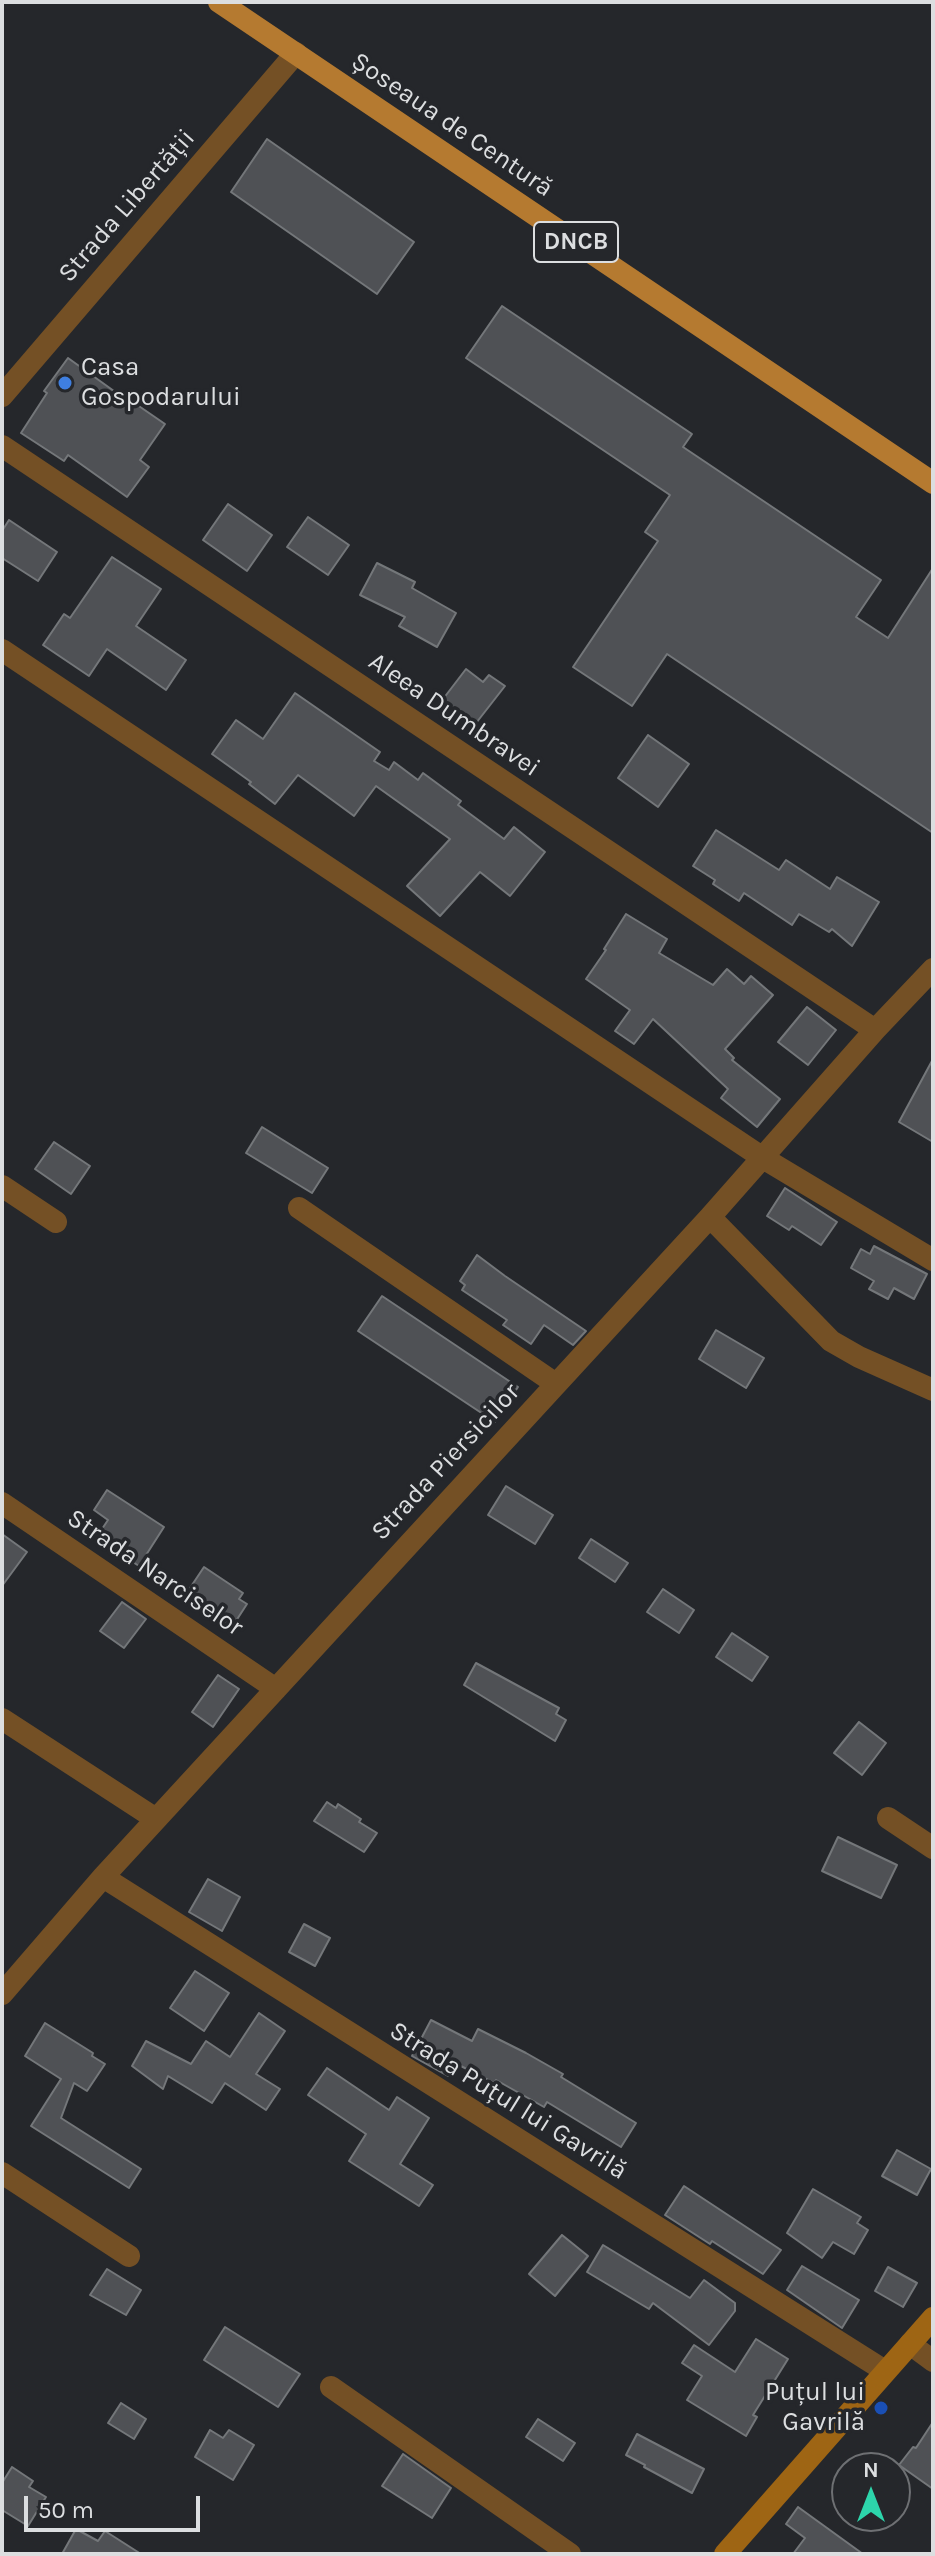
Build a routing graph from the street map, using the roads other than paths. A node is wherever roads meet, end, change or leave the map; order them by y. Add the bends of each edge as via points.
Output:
1 (219, 2) edge
2 (296, 53) junction
3 (2, 396) edge
4 (2, 446) edge
5 (933, 483) edge
6 (2, 650) edge
7 (933, 969) edge
8 (875, 1030) junction
9 (763, 1158) junction
10 (2, 1186) edge
11 (299, 1208) dead end
12 (710, 1217) junction
13 (56, 1222) dead end
14 (933, 1260) edge
15 (556, 1384) junction
16 (933, 1390) edge
17 (2, 1503) edge
18 (276, 1689) junction
19 (2, 1719) edge
20 (888, 1818) dead end
21 (156, 1819) junction
22 (933, 1848) edge
23 (103, 1877) junction
24 (2, 1994) edge
25 (2, 2173) edge
26 (129, 2256) dead end
27 (933, 2318) edge
28 (910, 2344) junction
29 (933, 2361) edge
30 (885, 2371) junction
31 (331, 2387) dead end
32 (570, 2554) edge
33 (725, 2554) edge

1 - 2 main road, Șoseaua de Centură / DNCB
2 - 3 street, Strada Libertății
2 - 5 main road, Șoseaua de Centură / DNCB
4 - 8 street, Aleea Dumbravei
6 - 9 street
7 - 8 street, Strada Piersicilor
8 - 9 street, Strada Piersicilor
9 - 12 street, Strada Piersicilor
9 - 14 street
10 - 13 street
11 - 15 street
12 - 15 street, Strada Piersicilor
12 - 16 street via 831,1341
15 - 18 street, Strada Piersicilor
17 - 18 street, Strada Narciselor
18 - 21 street, Strada Piersicilor
19 - 21 street
20 - 22 street
21 - 23 street, Strada Piersicilor
23 - 24 street, Strada Piersicilor
23 - 30 street, Strada Puțul lui Gavrilă
25 - 26 street
27 - 28 main road
28 - 29 street
28 - 30 main road
30 - 33 main road
31 - 32 street

